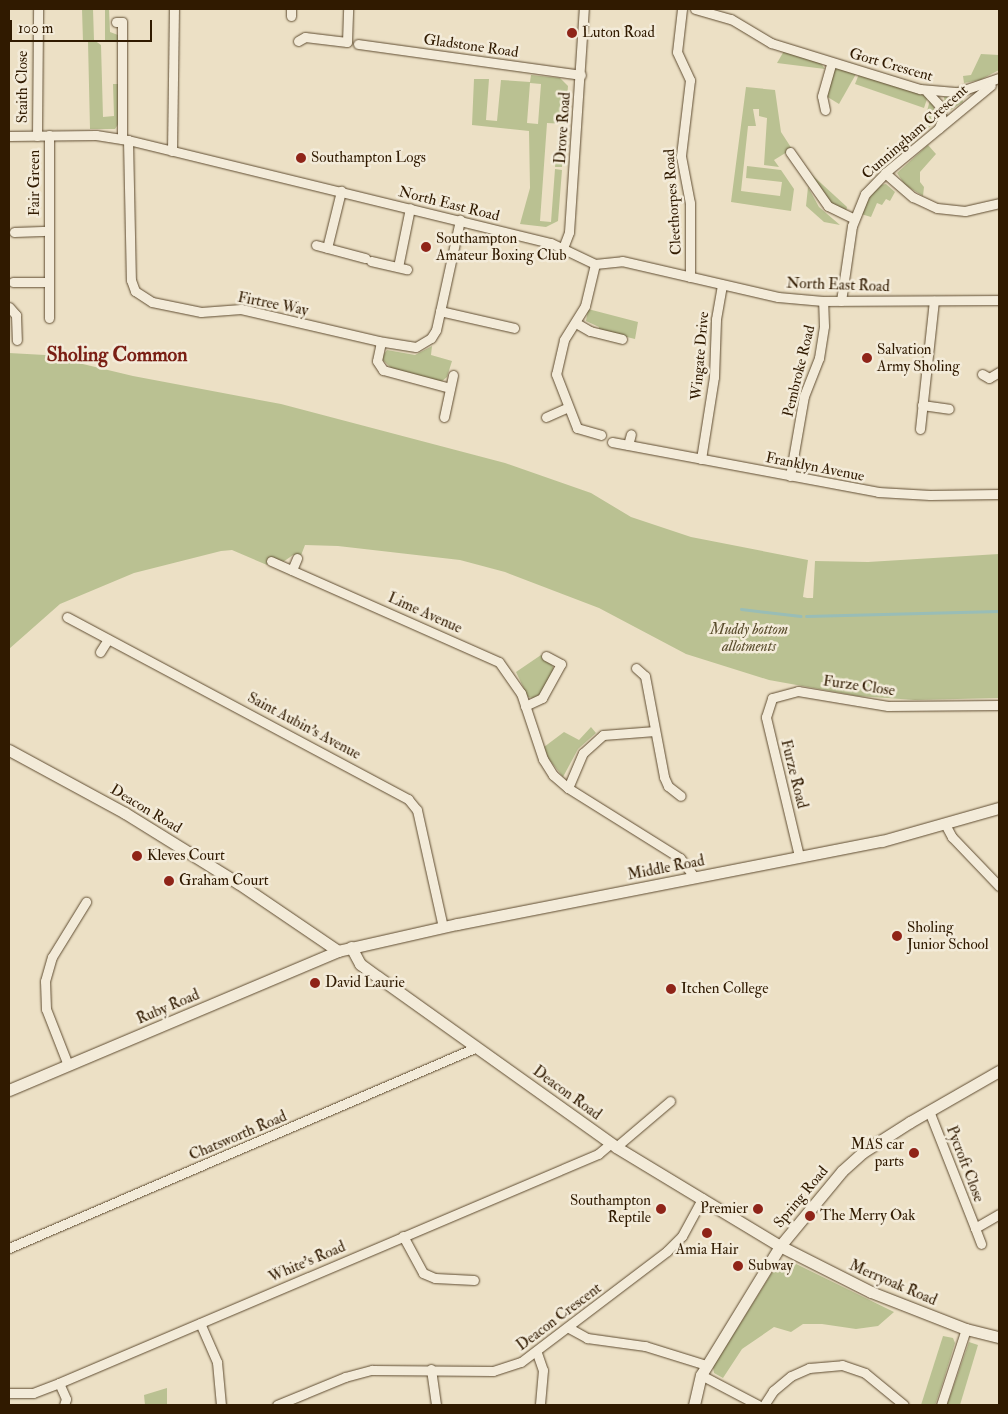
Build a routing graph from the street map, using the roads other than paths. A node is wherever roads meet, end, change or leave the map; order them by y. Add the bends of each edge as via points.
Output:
1 (38, 9) edge
2 (174, 9) edge
3 (348, 9) edge
4 (584, 9) edge
5 (682, 9) edge
6 (695, 9) edge
7 (116, 22) dead end
8 (298, 41) dead end
9 (358, 44) dead end
10 (832, 62) junction
11 (581, 76) junction
12 (999, 78) edge
13 (924, 90) junction
14 (825, 110) dead end
15 (938, 130) junction
16 (49, 135) junction
17 (9, 136) edge
18 (37, 136) junction
19 (125, 140) junction
20 (172, 151) junction
21 (790, 152) dead end
22 (885, 172) junction
23 (341, 191) junction
24 (999, 203) edge
25 (410, 208) junction
26 (853, 218) junction
27 (460, 220) junction
28 (49, 231) junction
29 (14, 232) dead end
30 (316, 245) dead end
31 (327, 248) junction
32 (563, 248) junction
33 (595, 264) junction
34 (690, 277) junction
35 (13, 282) dead end
36 (49, 282) junction
37 (722, 285) junction
38 (999, 300) edge
39 (823, 301) junction
40 (841, 301) junction
41 (934, 301) junction
42 (9, 307) edge
43 (440, 311) junction
44 (49, 318) dead end
45 (576, 323) junction
46 (514, 328) dead end
47 (622, 339) dead end
48 (17, 340) dead end
49 (380, 342) junction
50 (999, 372) edge
51 (453, 375) dead end
52 (987, 380) dead end
53 (450, 388) junction
54 (922, 405) junction
55 (568, 407) junction
56 (949, 409) dead end
57 (444, 417) dead end
58 (546, 417) dead end
59 (920, 430) dead end
60 (631, 434) dead end
61 (601, 435) dead end
62 (612, 442) dead end
63 (628, 446) junction
64 (701, 459) junction
65 (790, 476) junction
66 (999, 494) edge
67 (297, 558) dead end
68 (271, 561) dead end
69 (292, 570) junction
70 (67, 617) dead end
71 (108, 639) junction
72 (100, 652) dead end
73 (546, 656) dead end
74 (636, 668) dead end
75 (772, 698) joint
76 (999, 705) edge
77 (525, 706) junction
78 (655, 731) junction
79 (9, 750) edge
80 (568, 788) junction
81 (681, 796) dead end
82 (999, 808) edge
83 (945, 824) junction
84 (799, 856) junction
85 (695, 878) junction
86 (999, 886) edge
87 (86, 902) dead end
88 (443, 927) junction
89 (351, 947) junction
90 (338, 951) junction
91 (477, 1048) junction
92 (68, 1065) junction
93 (999, 1071) edge
94 (9, 1090) edge
95 (670, 1101) dead end
96 (929, 1111) junction
97 (613, 1145) junction
98 (702, 1200) junction
99 (999, 1214) edge
100 (975, 1228) junction
101 (404, 1236) junction
102 (981, 1244) dead end
103 (780, 1246) junction
104 (9, 1248) edge
105 (474, 1280) dead end
106 (200, 1323) junction
107 (569, 1328) junction
108 (966, 1329) junction
109 (999, 1337) edge
110 (537, 1353) junction
111 (431, 1369) junction
112 (704, 1370) junction
113 (59, 1383) junction
114 (9, 1393) edge
115 (64, 1405) edge
116 (221, 1405) edge
117 (277, 1405) edge
118 (436, 1405) edge
119 (540, 1405) edge
120 (694, 1405) edge
121 (758, 1405) edge
122 (764, 1405) edge
123 (904, 1405) edge
124 (940, 1405) edge

1 - 18 street, Staith Close
2 - 20 street
3 - 8 street via 347,42 305,37
4 - 11 street, Drove Road
5 - 34 street, Cleethorpes Road via 677,52 690,80 681,156 690,203
6 - 10 street, Gort Crescent via 731,19 771,43
7 - 19 street, Firtree Way via 122,22
9 - 11 street, Gladstone Road
10 - 13 street, Gort Crescent
10 - 14 street, Gort Crescent via 822,96
11 - 32 street, Drove Road via 569,232
12 - 13 street, Gort Crescent via 958,92
12 - 15 street, Cunningham Crescent
13 - 15 street via 939,105 942,120
15 - 22 street, Cunningham Crescent
16 - 18 street, North East Road
16 - 19 street, North East Road via 96,135
16 - 28 street, Fair Green
17 - 18 street, North East Road
19 - 20 street, North East Road
19 - 49 street, Firtree Way via 130,275 139,295 152,302 196,312 241,309
20 - 23 street, North East Road
21 - 26 street via 828,206
22 - 24 street via 913,197 937,208 965,211
22 - 26 street, Cunningham Crescent via 865,194
23 - 25 street, North East Road
23 - 31 street
25 - 27 street, North East Road
25 - 31 street via 402,268
26 - 40 street, Cunningham Crescent
27 - 32 street, North East Road
27 - 43 street, Firtree Way
28 - 29 street, Fair Green
28 - 36 street, Fair Green
30 - 31 street
32 - 33 street, North East Road
33 - 34 street, North East Road via 622,261
33 - 45 street
34 - 37 street, North East Road
35 - 36 street
36 - 44 street, Fair Green
37 - 39 street, North East Road via 778,297
37 - 64 street, Wingate Drive via 716,319 714,380
38 - 41 street, North East Road
39 - 40 street, North East Road
39 - 65 street, Pembroke Road via 824,326 819,358 804,396
40 - 41 street, North East Road
41 - 54 street
42 - 48 street via 16,315
43 - 46 street
43 - 49 street, Firtree Way via 434,334 420,346 408,348
45 - 47 street via 590,331
45 - 55 street via 564,340 556,369
49 - 53 street via 377,361 385,372
50 - 52 street
51 - 53 street
53 - 57 street
54 - 56 street
54 - 59 street
55 - 58 street
55 - 61 street via 577,428
60 - 63 street
62 - 63 street, Franklyn Avenue
63 - 64 street, Franklyn Avenue
64 - 65 street, Franklyn Avenue
65 - 66 street, Franklyn Avenue via 896,494
67 - 69 street
68 - 69 street, Lime Avenue
69 - 77 street, Lime Avenue via 491,657 512,678
70 - 71 street, Saint Aubin's Avenue
71 - 72 street
71 - 88 street, Saint Aubin's Avenue via 408,799 417,810
73 - 77 street via 561,664 542,698
74 - 78 street via 645,676
75 - 76 street, Furze Close via 798,691 888,706
75 - 84 street, Furze Road via 766,717
77 - 80 street, Lime Avenue via 543,760 553,775
78 - 80 street via 603,735 583,753
78 - 81 street via 666,782
79 - 90 street, Deacon Road via 125,813 238,882
80 - 85 street, Lime Avenue via 680,858
82 - 83 street, Middle Road
83 - 84 street, Middle Road
83 - 86 street via 952,837
84 - 85 street, Middle Road
85 - 88 street, Middle Road
87 - 92 street via 52,957 45,981 46,1009
88 - 89 street, Middle Road
89 - 90 street, Middle Road
89 - 91 street, Deacon Road via 360,964
90 - 92 street, Ruby Road
91 - 97 street, Deacon Road
91 - 104 street, Chatsworth Road
92 - 94 street, Ruby Road
93 - 96 street, Spring Road
95 - 97 street, White's Road
96 - 100 street, Pycroft Close
96 - 103 street, Spring Road via 853,1160
97 - 98 street, Deacon Road
97 - 101 street, White's Road
98 - 103 street, Deacon Road
98 - 107 street, Deacon Crescent via 676,1243
99 - 100 street, Pycroft Close
100 - 102 street, Pycroft Close
101 - 105 street via 418,1268 428,1276
101 - 106 street, White's Road
103 - 108 street, Merryoak Road via 871,1292
103 - 112 street, Spring Road
106 - 113 street, White's Road
106 - 116 street via 217,1362
107 - 110 street, Deacon Crescent
107 - 112 street via 587,1338 645,1346
108 - 109 street, Merryoak Road
108 - 124 street
110 - 111 street, Deacon Crescent via 493,1371
110 - 119 street via 543,1370
111 - 117 street, Deacon Crescent via 387,1368 364,1372
111 - 118 street
112 - 120 street, Spring Road
112 - 121 street
113 - 114 street, White's Road via 33,1393
113 - 115 street via 66,1399
122 - 123 street via 773,1391 791,1376 808,1368 842,1365 865,1373

